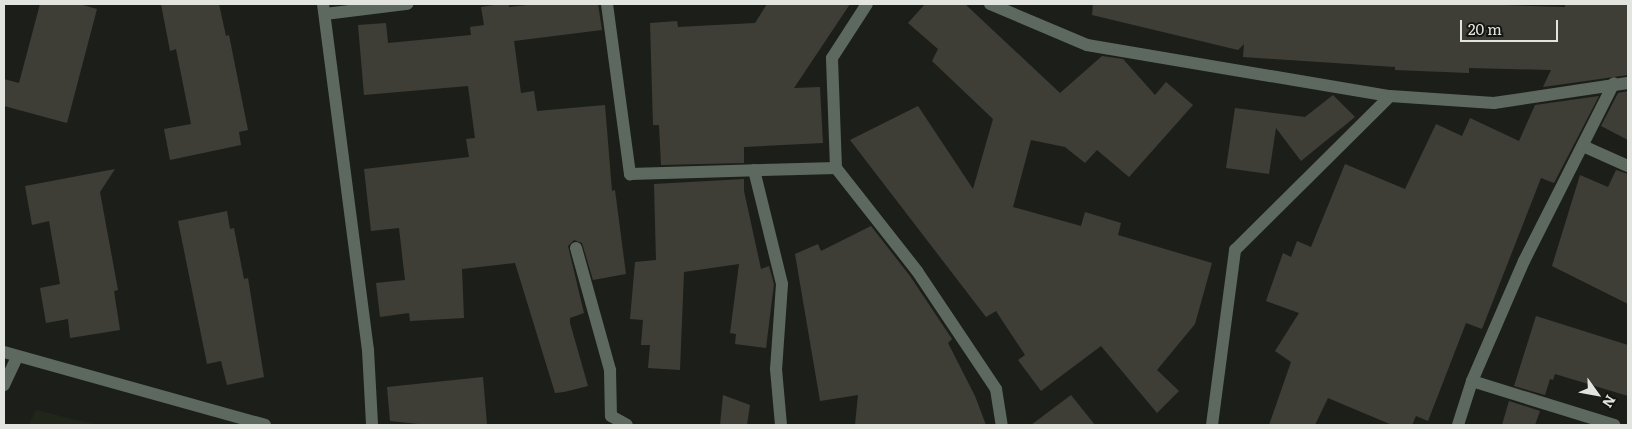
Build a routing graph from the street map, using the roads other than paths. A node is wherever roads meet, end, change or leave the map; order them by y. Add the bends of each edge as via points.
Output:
1 (406, 4) edge
2 (607, 4) edge
3 (867, 4) edge
4 (990, 4) edge
5 (324, 9) edge
6 (1628, 82) edge
7 (1614, 83) junction
8 (1390, 96) junction
9 (1583, 146) junction
10 (1628, 166) edge
11 (836, 168) junction
12 (754, 170) junction
13 (576, 248) dead end
14 (4, 352) edge
15 (17, 357) junction
16 (1472, 380) junction
17 (4, 385) edge
18 (265, 425) edge
19 (372, 425) edge
20 (627, 425) edge
21 (781, 425) edge
22 (1002, 425) edge
23 (1212, 425) edge
24 (1458, 425) edge
25 (1614, 425) edge

1 - 5 street
2 - 12 street via 630,174
3 - 11 street via 832,58
4 - 8 street via 1088,45
5 - 19 street via 368,350
6 - 7 street
7 - 8 street via 1494,102
7 - 9 street
8 - 23 street via 1235,250
9 - 10 street
9 - 16 street via 1524,261
11 - 12 street
11 - 22 street via 917,271 996,389
12 - 21 street via 782,284 776,370
13 - 20 street via 610,370 611,416
14 - 15 street
15 - 17 street
15 - 18 street
16 - 24 street
16 - 25 street

